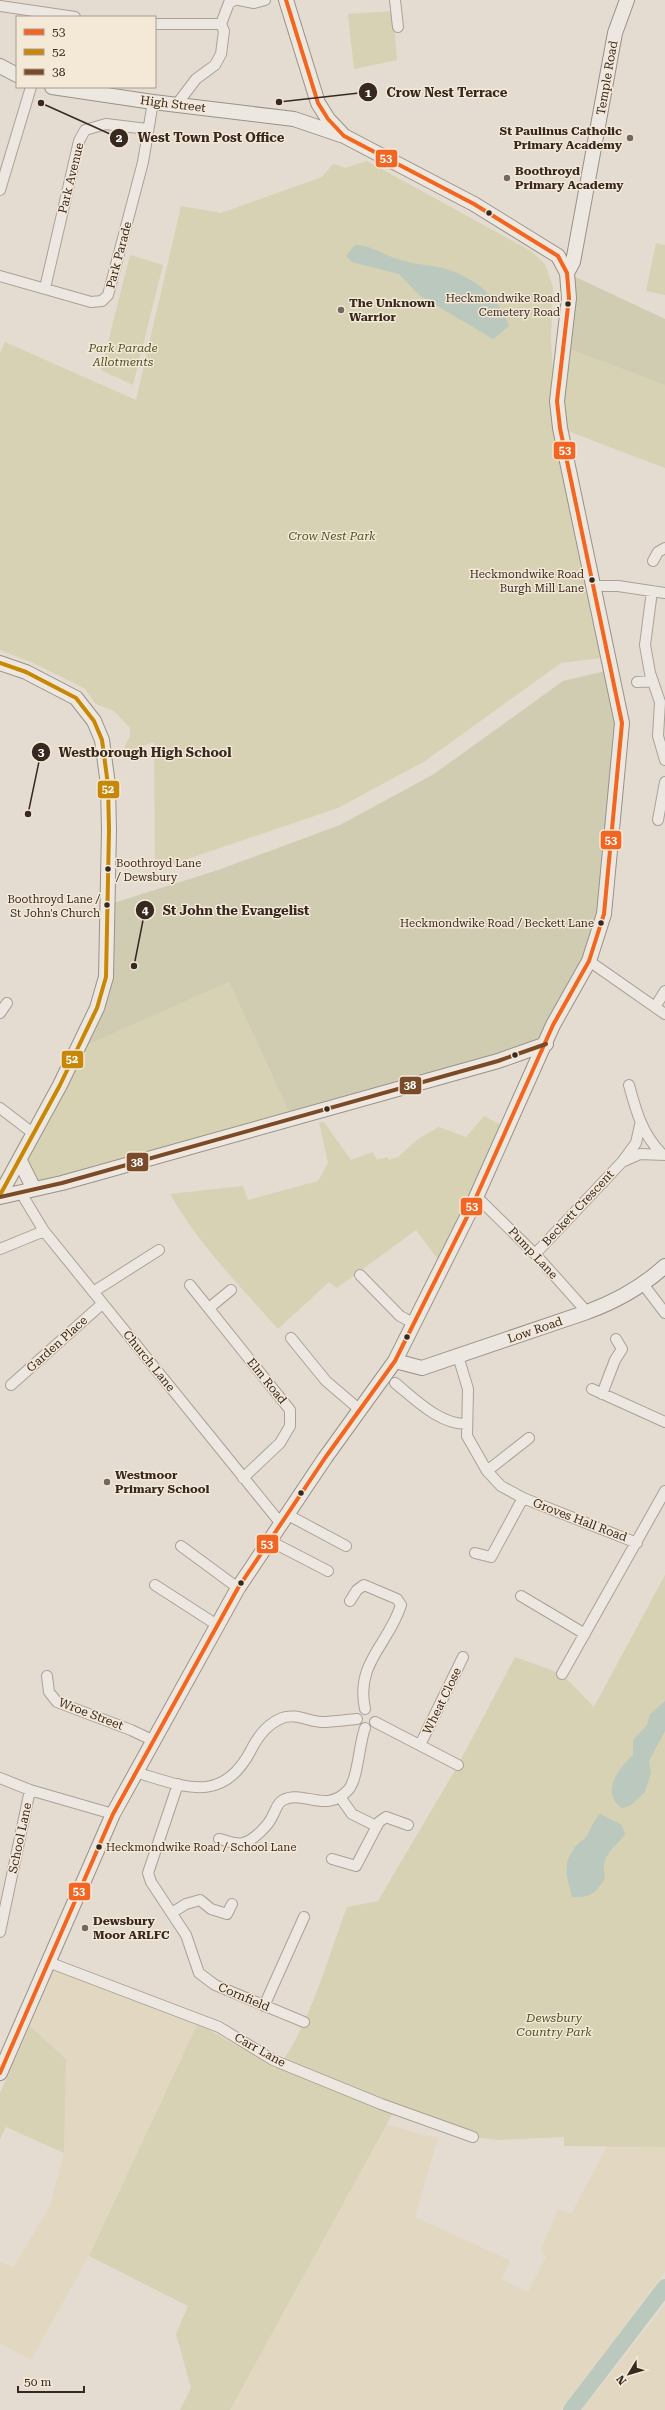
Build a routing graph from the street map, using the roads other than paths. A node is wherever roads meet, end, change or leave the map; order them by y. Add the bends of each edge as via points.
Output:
1 (265, 0) edge
2 (286, 0) edge
3 (395, 0) edge
4 (627, 0) edge
5 (233, 1) edge
6 (0, 6) edge
7 (68, 16) edge
8 (156, 24) edge
9 (221, 24) junction
10 (398, 27) dead end
11 (0, 66) edge
12 (16, 74) edge
13 (31, 88) edge
14 (59, 88) edge
15 (153, 102) junction
16 (177, 104) junction
17 (322, 109) junction
18 (294, 119) junction
19 (147, 129) junction
20 (344, 136) junction
21 (0, 190) edge
22 (567, 273) junction
23 (0, 276) edge
24 (45, 288) junction
25 (665, 548) edge
26 (653, 561) dead end
27 (594, 586) junction
28 (652, 591) junction
29 (665, 593) edge
30 (0, 663) edge
31 (653, 681) junction
32 (638, 682) dead end
33 (665, 760) edge
34 (665, 782) edge
35 (658, 820) dead end
36 (589, 962) junction
37 (665, 991) edge
38 (8, 1003) dead end
39 (655, 1007) junction
40 (0, 1013) edge
41 (665, 1014) edge
42 (546, 1044) junction
43 (629, 1085) dead end
44 (0, 1108) edge
45 (640, 1125) junction
46 (34, 1134) junction
47 (664, 1154) edge
48 (20, 1161) junction
49 (622, 1162) junction
50 (28, 1191) junction
51 (0, 1196) edge
52 (477, 1197) junction
53 (44, 1231) junction
54 (0, 1249) edge
55 (159, 1250) dead end
56 (535, 1254) junction
57 (665, 1266) edge
58 (360, 1275) dead end
59 (643, 1284) junction
60 (190, 1285) dead end
61 (231, 1290) dead end
62 (93, 1292) junction
63 (102, 1304) junction
64 (209, 1308) junction
65 (587, 1312) junction
66 (665, 1313) edge
67 (415, 1324) junction
68 (291, 1338) dead end
69 (616, 1338) dead end
70 (458, 1356) junction
71 (395, 1361) junction
72 (395, 1383) dead end
73 (11, 1385) dead end
74 (592, 1389) dead end
75 (602, 1394) junction
76 (360, 1410) junction
77 (665, 1422) edge
78 (466, 1424) junction
79 (529, 1438) dead end
80 (487, 1471) junction
81 (243, 1478) junction
82 (665, 1491) edge
83 (523, 1498) junction
84 (285, 1520) junction
85 (270, 1541) junction
86 (637, 1542) junction
87 (181, 1546) dead end
88 (346, 1546) dead end
89 (475, 1553) dead end
90 (328, 1571) dead end
91 (156, 1585) dead end
92 (238, 1588) junction
93 (521, 1596) dead end
94 (350, 1601) dead end
95 (217, 1625) junction
96 (585, 1634) junction
97 (463, 1657) dead end
98 (562, 1674) dead end
99 (47, 1676) dead end
100 (365, 1710) junction
101 (357, 1719) junction
102 (375, 1722) junction
103 (365, 1728) junction
104 (152, 1740) junction
105 (420, 1745) junction
106 (458, 1764) dead end
107 (135, 1772) junction
108 (0, 1778) edge
109 (178, 1784) junction
110 (30, 1790) junction
111 (340, 1797) junction
112 (113, 1814) junction
113 (408, 1825) dead end
114 (376, 1826) junction
115 (219, 1838) dead end
116 (332, 1859) dead end
117 (232, 1904) dead end
118 (173, 1912) junction
119 (304, 1917) dead end
120 (0, 1932) edge
121 (48, 1962) junction
122 (264, 2006) junction
123 (304, 2022) dead end
124 (0, 2073) edge
125 (473, 2137) dead end

1 - 5 street via 254,3
2 - 17 main road
3 - 10 street
4 - 22 main road, Temple Road via 615,33 574,262
5 - 9 street
6 - 7 street
8 - 9 street
9 - 16 street via 224,31 223,40 216,64 196,79
11 - 12 main road
13 - 21 street
14 - 15 main road, High Street
15 - 16 main road, High Street
15 - 19 street, Park Parade
16 - 18 main road, High Street
17 - 18 main road, High Street via 307,117
17 - 20 main road
18 - 20 main road, High Street
19 - 24 street, Park Avenue via 106,124 85,130 79,141
19 - 24 street, Park Parade via 137,187 108,295 102,301 91,302
20 - 22 main road via 474,204 539,242 558,256
22 - 27 main road via 569,298 557,401 560,428
23 - 24 street, Park Parade
25 - 26 street via 658,552
27 - 28 street via 618,586
27 - 36 main road via 622,723 604,914
28 - 29 street
28 - 31 street via 645,645
30 - 46 main road via 26,672 76,698 94,721 102,740 108,786 106,977 97,1008
31 - 32 street
31 - 33 street via 660,702 658,736
34 - 35 street
36 - 39 street
36 - 42 main road
37 - 39 street
38 - 40 street
39 - 41 street
42 - 50 main road via 498,1061
42 - 52 main road
43 - 45 street, Beckett Crescent
44 - 46 street
45 - 47 street, Beckett Crescent via 652,1145
45 - 49 street, Beckett Crescent via 636,1142
46 - 48 main road
47 - 49 street, Beckett Crescent via 640,1154
48 - 50 main road
48 - 51 main road
49 - 56 street, Beckett Crescent
50 - 51 main road
50 - 53 street, Church Lane
52 - 56 street, Pump Lane
52 - 67 main road
53 - 54 street
53 - 62 street, Church Lane
55 - 62 street
56 - 65 street, Pump Lane
57 - 59 main road, Low Road
58 - 67 street via 400,1316
59 - 65 main road, Low Road via 612,1303
59 - 66 street
60 - 64 street, Elm Road
61 - 64 street
62 - 63 street, Church Lane
63 - 73 street, Garden Place
63 - 81 street, Church Lane
64 - 81 street, Elm Road via 290,1410 290,1426 280,1443
65 - 70 main road, Low Road
67 - 71 main road
68 - 76 street via 326,1381
69 - 75 street via 622,1349
70 - 71 main road, Low Road via 422,1368
70 - 78 street, Groves Hall Road via 468,1389 469,1409
71 - 76 main road
72 - 78 street via 443,1418
74 - 75 street
75 - 77 street
76 - 84 main road
78 - 80 street, Groves Hall Road via 467,1436
79 - 80 street
80 - 83 street, Groves Hall Road via 501,1486
81 - 84 street, Church Lane
82 - 86 street
83 - 86 street, Groves Hall Road
83 - 89 street, Groves Hall Road via 491,1556
84 - 85 main road
84 - 88 street
85 - 90 street
85 - 92 main road
86 - 96 street
87 - 92 street
91 - 95 street
92 - 95 main road
93 - 96 street
94 - 100 street via 364,1585 397,1599 401,1605 367,1669 362,1686
95 - 104 main road
96 - 98 street
97 - 105 street, Wheat Close
99 - 104 street, Wroe Street via 49,1692 57,1702
100 - 101 street via 360,1712
100 - 102 street via 374,1713
101 - 103 street via 359,1725
101 - 109 street via 319,1722 302,1717 282,1718 257,1738 246,1760 233,1776 220,1785 210,1788
102 - 103 street via 371,1727
102 - 105 street
103 - 111 street via 354,1780
104 - 107 main road
105 - 106 street
107 - 109 street
107 - 112 main road
108 - 110 street, School Lane
109 - 118 street, Cornfield via 148,1873
110 - 112 street, School Lane
110 - 120 street, School Lane
111 - 114 street via 352,1814
111 - 115 street via 331,1801 290,1798 283,1800 278,1804 270,1821 249,1841 238,1844
112 - 121 main road
113 - 114 street via 386,1817
114 - 116 street via 356,1866
117 - 118 street via 227,1914 211,1909 200,1900 186,1904
118 - 122 street, Cornfield via 186,1935 199,1973 214,1985
119 - 122 street
121 - 124 main road
121 - 125 street, Carr Lane via 219,2026 273,2060 381,2104
122 - 123 street, Cornfield

